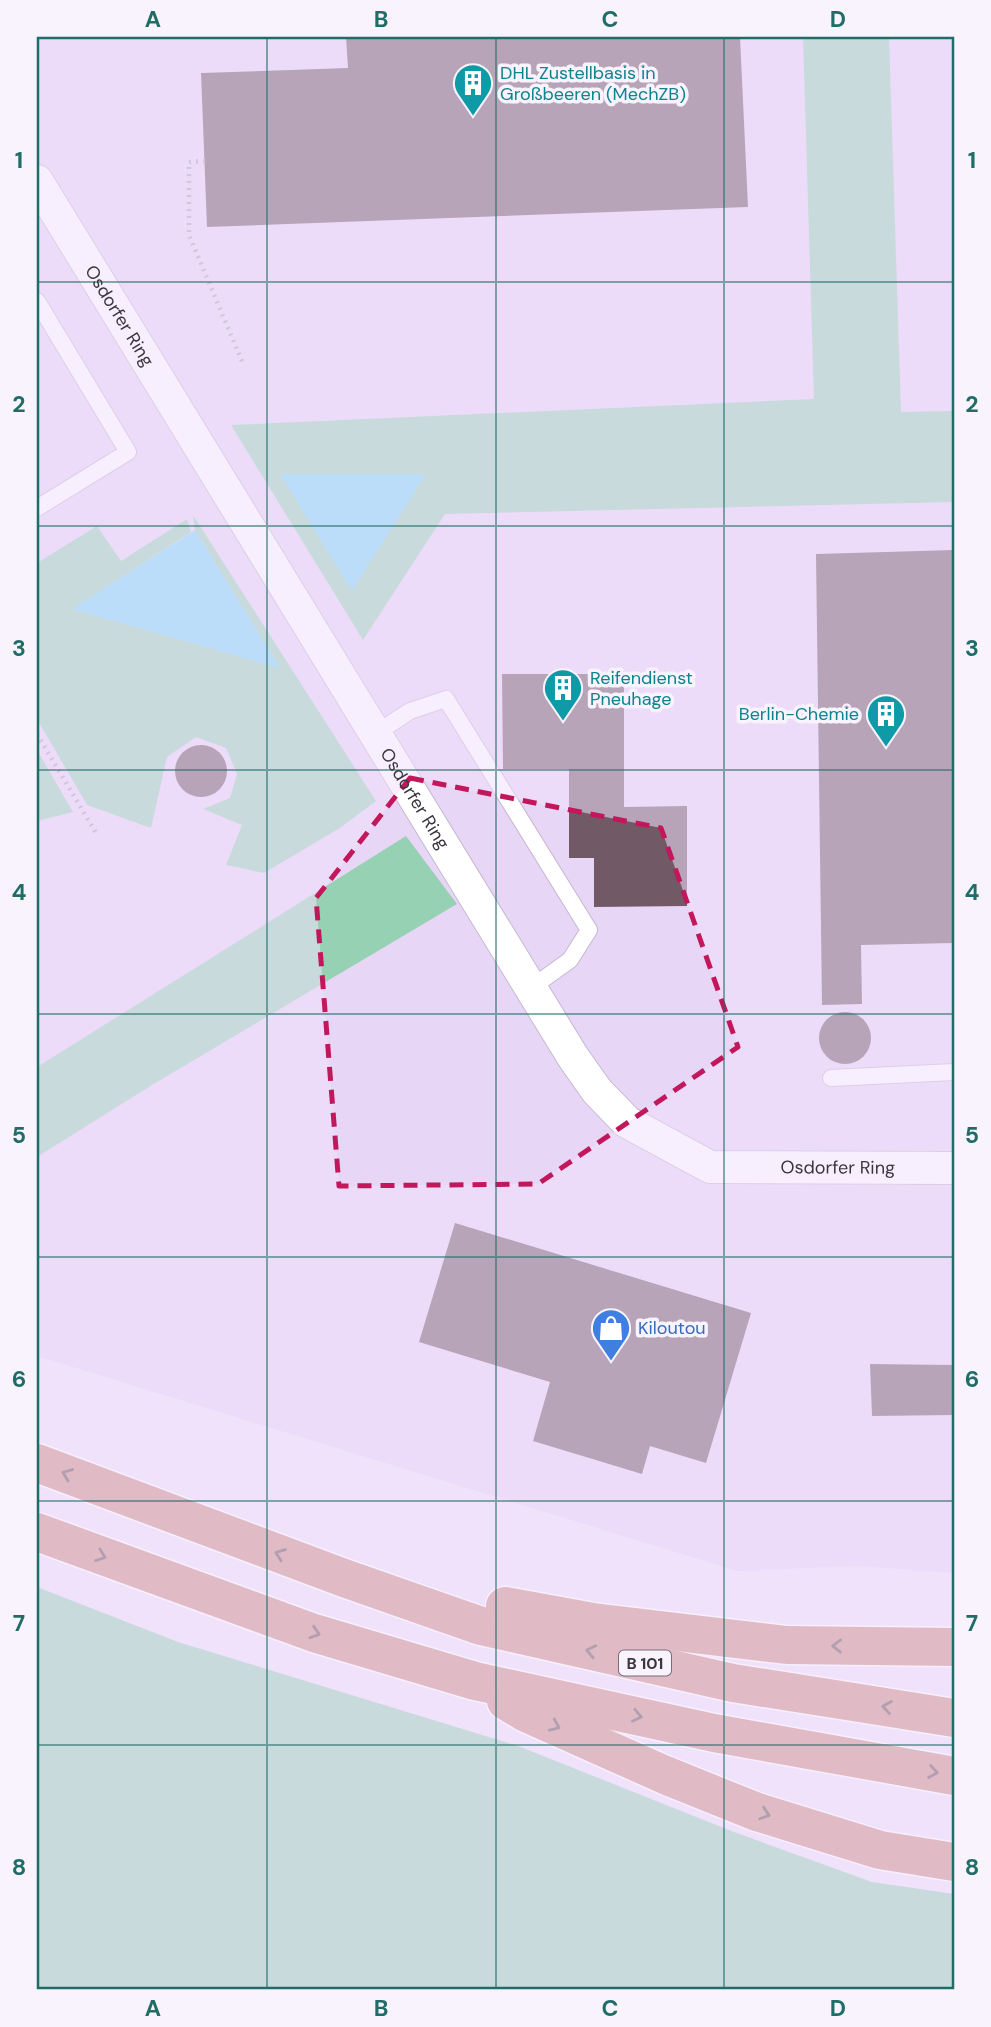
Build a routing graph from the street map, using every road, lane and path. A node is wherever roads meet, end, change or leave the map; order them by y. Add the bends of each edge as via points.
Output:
1 (205, 160) dead end
2 (37, 181) edge
3 (37, 301) edge
4 (244, 366) dead end
5 (37, 508) edge
6 (37, 734) edge
7 (375, 734) junction
8 (96, 833) dead end
9 (531, 988) junction
10 (954, 1072) edge
11 (831, 1078) dead end
12 (954, 1168) edge
13 (37, 1463) edge
14 (37, 1532) edge
15 (344, 1578) junction
16 (954, 1647) edge
17 (475, 1681) junction
18 (954, 1718) edge
19 (954, 1776) edge
20 (954, 1862) edge

1 - 4 path via 188,162 189,235
2 - 7 street, Osdorfer Ring
3 - 5 lane via 128,452
6 - 8 path
7 - 9 street, Osdorfer Ring
7 - 9 lane via 410,711 446,699 589,930 570,960
9 - 12 street, Osdorfer Ring via 597,1091 628,1122 710,1167
10 - 11 lane
15 -> 13 highway, B 101
14 -> 17 highway via 314,1633
16 -> 15 highway via 787,1645 593,1622
18 -> 15 highway, B 101 via 719,1680 481,1626
17 -> 19 highway via 714,1733
17 -> 20 highway via 526,1713 757,1812 880,1850

